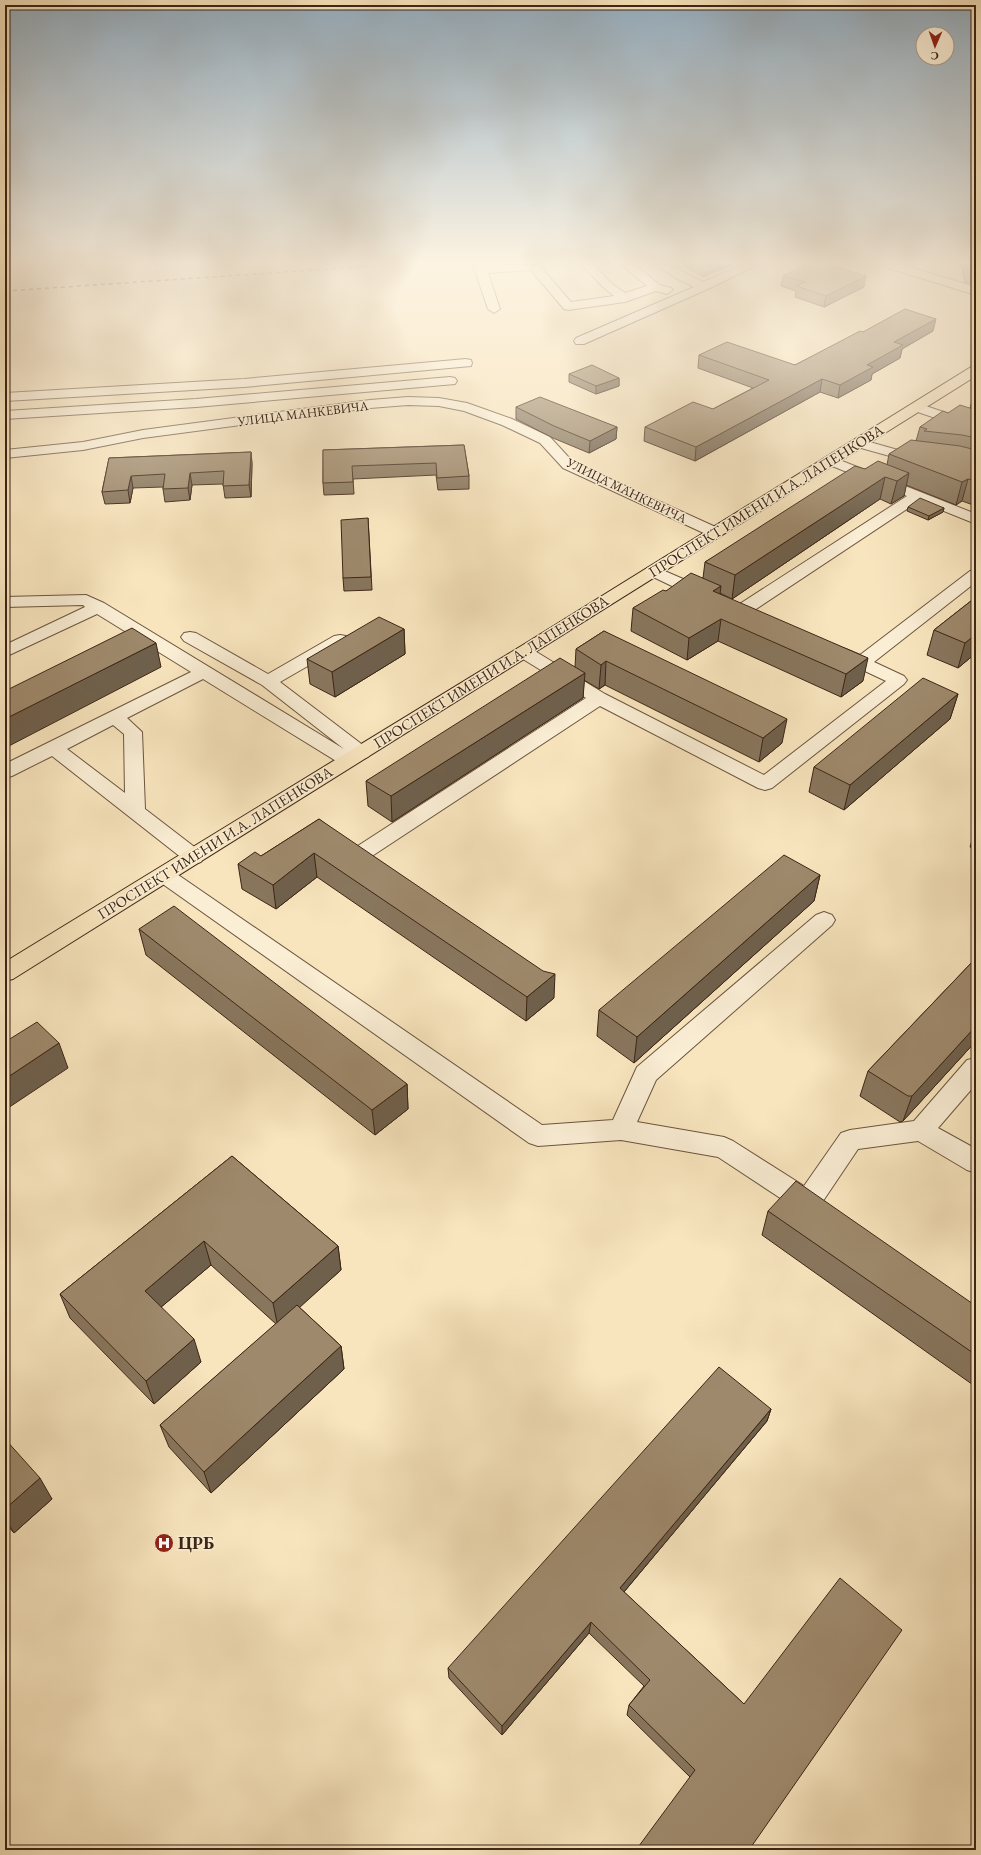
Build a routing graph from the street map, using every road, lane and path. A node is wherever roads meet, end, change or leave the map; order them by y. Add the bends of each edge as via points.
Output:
1 (466, 363) dead end
2 (976, 370) edge
3 (450, 381) dead end
4 (5, 397) edge
5 (917, 407) junction
6 (5, 415) edge
7 (92, 422) dead end
8 (5, 428) edge
9 (976, 428) edge
10 (859, 443) junction
11 (5, 454) edge
12 (832, 461) junction
13 (976, 468) edge
14 (919, 495) junction
15 (976, 519) edge
16 (714, 532) junction
17 (653, 571) junction
18 (976, 574) edge
19 (5, 602) edge
20 (729, 606) junction
21 (98, 607) junction
22 (762, 620) edge
23 (190, 637) dead end
24 (340, 640) edge
25 (826, 647) edge
26 (5, 652) edge
27 (524, 652) junction
28 (862, 662) junction
29 (204, 672) junction
30 (268, 681) junction
31 (599, 698) junction
32 (115, 717) junction
33 (54, 748) junction
34 (354, 757) junction
35 (5, 772) edge
36 (135, 811) junction
37 (194, 857) junction
38 (164, 875) junction
39 (389, 878) edge
40 (824, 920) dead end
41 (5, 973) edge
42 (976, 1067) edge
43 (621, 1130) junction
44 (920, 1130) junction
45 (976, 1162) edge
46 (808, 1202) junction
47 (834, 1220) edge

1 - 4 street via 244,383
2 - 5 main road, ПРОСПЕКТ ИМЕНИ И.А. ЛАПЕНКОВА
3 - 6 street
5 - 9 street
5 - 10 main road, ПРОСПЕКТ ИМЕНИ И.А. ЛАПЕНКОВА
7 - 8 street
10 - 12 main road, ПРОСПЕКТ ИМЕНИ И.А. ЛАПЕНКОВА
10 - 13 street via 911,458 956,462
11 - 16 street, УЛИЦА МАНКЕВИЧА via 83,446 143,434 370,404 439,402 467,407 507,422 545,440 568,465
12 - 14 street
12 - 16 main road, ПРОСПЕКТ ИМЕНИ И.А. ЛАПЕНКОВА
14 - 15 street
14 - 20 street
16 - 17 main road, ПРОСПЕКТ ИМЕНИ И.А. ЛАПЕНКОВА
17 - 20 street
17 - 27 main road, ПРОСПЕКТ ИМЕНИ И.А. ЛАПЕНКОВА
18 - 28 street
19 - 21 street via 86,600
20 - 22 street
21 - 26 street
21 - 29 street via 131,635
23 - 30 street
24 - 30 street
25 - 28 street
27 - 31 street
27 - 34 main road, ПРОСПЕКТ ИМЕНИ И.А. ЛАПЕНКОВА
28 - 31 street via 898,680 765,784
29 - 32 street
29 - 34 street
30 - 34 street
31 - 39 street via 357,856
32 - 33 street
32 - 36 street via 133,732
33 - 35 street
33 - 36 street
34 - 37 main road, ПРОСПЕКТ ИМЕНИ И.А. ЛАПЕНКОВА
36 - 37 street
37 - 38 main road, ПРОСПЕКТ ИМЕНИ И.А. ЛАПЕНКОВА
38 - 41 main road, ПРОСПЕКТ ИМЕНИ И.А. ЛАПЕНКОВА
38 - 43 street via 538,1136
40 - 43 street via 646,1074
42 - 44 street
43 - 46 street via 724,1148
44 - 45 street
44 - 46 street via 850,1140
46 - 47 street

